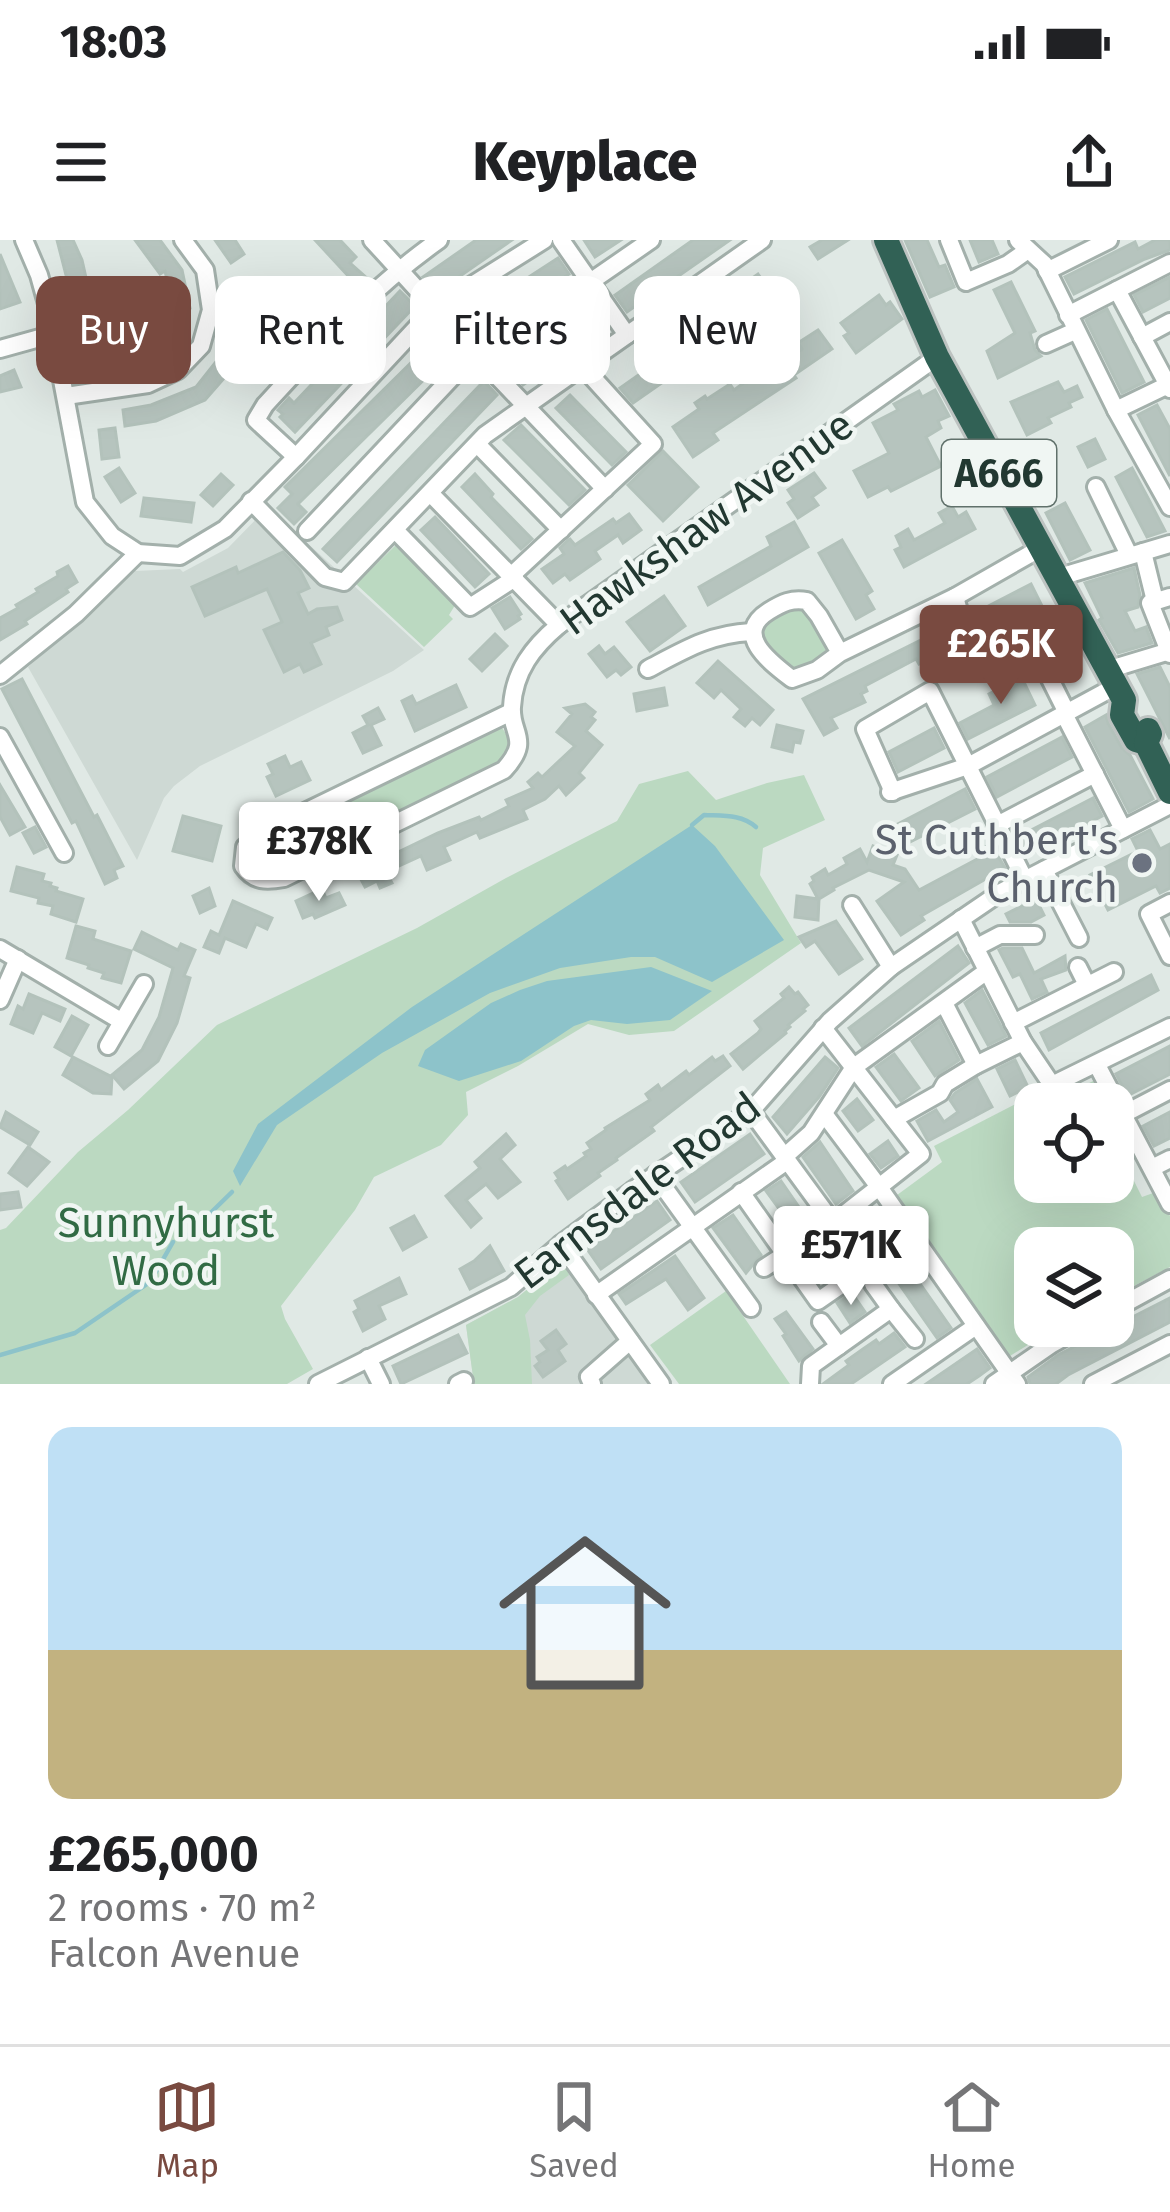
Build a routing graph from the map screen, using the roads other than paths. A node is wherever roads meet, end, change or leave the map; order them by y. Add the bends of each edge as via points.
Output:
1 (24, 240) edge
2 (183, 240) edge
3 (373, 240) edge
4 (439, 240) edge
5 (544, 240) edge
6 (561, 240) edge
7 (651, 240) edge
8 (886, 240) edge
9 (949, 240) edge
10 (1108, 240) edge
11 (752, 243) edge
12 (1023, 245) edge
13 (1170, 262) edge
14 (398, 269) junction
15 (1047, 271) junction
16 (39, 276) edge
17 (487, 276) edge
18 (587, 276) edge
19 (600, 276) edge
20 (410, 282) edge
21 (1118, 290) junction
22 (610, 309) edge
23 (1170, 322) edge
24 (1072, 323) junction
25 (627, 334) junction
26 (410, 335) edge
27 (1142, 337) junction
28 (36, 339) edge
29 (1046, 344) dead end
30 (610, 347) edge
31 (0, 349) edge
32 (937, 357) junction
33 (64, 384) edge
34 (446, 384) edge
35 (503, 384) edge
36 (561, 384) edge
37 (599, 384) edge
38 (1169, 386) edge
39 (66, 396) junction
40 (526, 408) junction
41 (1116, 410) junction
42 (477, 444) junction
43 (296, 457) junction
44 (1096, 488) dead end
45 (604, 489) junction
46 (430, 493) junction
47 (255, 496) junction
48 (1170, 507) edge
49 (395, 530) junction
50 (561, 530) junction
51 (307, 531) dead end
52 (1170, 544) edge
53 (1040, 549) junction
54 (138, 553) junction
55 (1136, 554) junction
56 (514, 576) junction
57 (1056, 578) junction
58 (955, 597) junction
59 (1163, 599) edge
60 (559, 625) junction
61 (752, 632) junction
62 (1039, 635) dead end
63 (1170, 652) edge
64 (840, 653) junction
65 (1044, 668) dead end
66 (648, 669) dead end
67 (0, 675) edge
68 (1116, 686) junction
69 (511, 712) junction
70 (1065, 714) junction
71 (0, 736) edge
72 (1157, 756) edge
73 (968, 766) junction
74 (1095, 774) junction
75 (1170, 792) edge
76 (1170, 805) edge
77 (997, 825) junction
78 (1124, 829) junction
79 (64, 853) dead end
80 (1043, 870) junction
81 (1024, 880) junction
82 (1170, 903) edge
83 (851, 904) dead end
84 (961, 919) junction
85 (1034, 935) dead end
86 (1079, 938) dead end
87 (975, 947) junction
88 (0, 949) edge
89 (1170, 956) edge
90 (18, 959) junction
91 (892, 967) junction
92 (1078, 967) dead end
93 (987, 971) junction
94 (1114, 972) dead end
95 (144, 984) dead end
96 (1087, 985) junction
97 (0, 1000) edge
98 (944, 1003) junction
99 (121, 1021) junction
100 (1013, 1023) junction
101 (823, 1028) junction
102 (1170, 1028) edge
103 (1023, 1042) junction
104 (108, 1046) dead end
105 (976, 1065) junction
106 (1097, 1065) junction
107 (854, 1067) junction
108 (1107, 1083) edge
109 (1170, 1090) edge
110 (1134, 1109) edge
111 (752, 1111) junction
112 (825, 1115) junction
113 (894, 1119) junction
114 (1134, 1133) edge
115 (785, 1159) junction
116 (1170, 1159) edge
117 (1152, 1168) junction
118 (655, 1175) junction
119 (879, 1187) junction
120 (740, 1192) junction
121 (1170, 1204) edge
122 (833, 1223) junction
123 (693, 1225) junction
124 (913, 1236) junction
125 (561, 1244) junction
126 (785, 1253) junction
127 (764, 1268) dead end
128 (1170, 1279) edge
129 (873, 1284) dead end
130 (596, 1294) junction
131 (1134, 1299) edge
132 (751, 1308) dead end
133 (891, 1309) junction
134 (821, 1322) dead end
135 (976, 1326) junction
136 (915, 1339) dead end
137 (629, 1341) junction
138 (1170, 1344) edge
139 (839, 1346) junction
140 (1055, 1347) edge
141 (368, 1358) junction
142 (1013, 1378) edge
143 (318, 1384) edge
144 (381, 1384) edge
145 (592, 1384) edge
146 (661, 1384) edge
147 (810, 1384) edge
148 (892, 1384) edge
149 (994, 1384) edge
150 (1093, 1384) edge

1 - 16 street
2 - 39 street via 205,271 211,310 201,346 178,370 148,384
3 - 14 street
4 - 14 street
5 - 17 street
6 - 18 street
7 - 19 street
8 - 32 highway, A666
9 - 12 street via 966,282 1008,264
10 - 15 street
11 - 25 street
12 - 15 street
13 - 21 street
14 - 20 street
14 - 43 street via 256,420
15 - 24 street
21 - 24 street
21 - 27 street
22 - 25 street
23 - 27 street
24 - 29 street
24 - 41 street
25 - 30 street
26 - 43 street
27 - 38 street
28 - 31 street
32 - 53 highway, A666
32 - 60 street, Hawkshaw Avenue
33 - 39 street
34 - 51 street
35 - 40 street
36 - 40 street
37 - 45 street via 653,444
38 - 41 street
39 - 54 street via 86,502 112,536
40 - 42 street
40 - 45 street
41 - 48 street
42 - 46 street
42 - 50 street
43 - 47 street
44 - 55 street
45 - 50 street
46 - 49 street
46 - 56 street
47 - 49 street via 325,578 344,582
47 - 54 street via 225,529 180,556
49 - 56 street via 470,607
50 - 56 street
52 - 55 street
53 - 57 highway, A666
53 - 58 street
54 - 67 street
55 - 57 street
55 - 59 street
56 - 60 street
57 - 68 highway, A666
58 - 62 street via 968,643 986,664
58 - 64 street
59 - 63 street via 1150,603
60 - 69 street, Hawkshaw Avenue via 525,662
61 - 64 street via 792,679
61 - 64 street via 769,611 800,598
61 - 66 street via 703,640
63 - 68 street
65 - 70 street
68 - 70 street
68 - 72 highway, A666 via 1136,740
69 - 69 street, Hawkshaw Avenue via 518,744 512,761 489,779 284,878 261,880 243,866 245,847 266,831
70 - 73 street
70 - 74 street
71 - 79 street
72 - 75 highway, A666
73 - 73 street via 892,792 865,729 930,691
73 - 77 street
74 - 77 street
74 - 78 street
76 - 78 street, Earnsdale Road
77 - 81 street
78 - 80 street, Earnsdale Road
80 - 81 street, Earnsdale Road
80 - 86 street
81 - 84 street, Earnsdale Road
82 - 89 street via 1149,914
83 - 91 street
84 - 87 street
84 - 91 street, Earnsdale Road
85 - 87 street via 1000,935
87 - 93 street
88 - 90 street
90 - 97 street
90 - 99 street
91 - 101 street, Earnsdale Road
92 - 96 street
93 - 98 street
93 - 100 street
94 - 96 street
95 - 99 street
96 - 100 street
98 - 105 street
98 - 107 street
99 - 104 street
100 - 103 street
101 - 107 street
101 - 111 street, Earnsdale Road
102 - 106 street
103 - 105 street
103 - 106 street via 1052,1085
105 - 113 street
106 - 108 street
107 - 112 street
107 - 113 street
109 - 110 street
111 - 115 street
111 - 118 street, Earnsdale Road
112 - 115 street
112 - 119 street
113 - 119 street via 922,1154
114 - 117 street
115 - 120 street
115 - 122 street
116 - 117 street
117 - 121 street
118 - 123 street
118 - 125 street, Earnsdale Road
119 - 122 street
119 - 124 street
120 - 123 street
120 - 126 street
122 - 126 street
123 - 130 street
123 - 132 street
124 - 126 street via 818,1301
124 - 135 street
125 - 130 street
125 - 141 street, Earnsdale Road via 511,1287
126 - 127 street
128 - 131 street
129 - 133 street
130 - 137 street
133 - 136 street
133 - 139 street
134 - 139 street
135 - 142 street
135 - 148 street
137 - 145 street via 589,1377
137 - 146 street
138 - 150 street
139 - 147 street via 811,1366
140 - 142 street
141 - 143 street, Earnsdale Road
141 - 144 street
142 - 149 street

